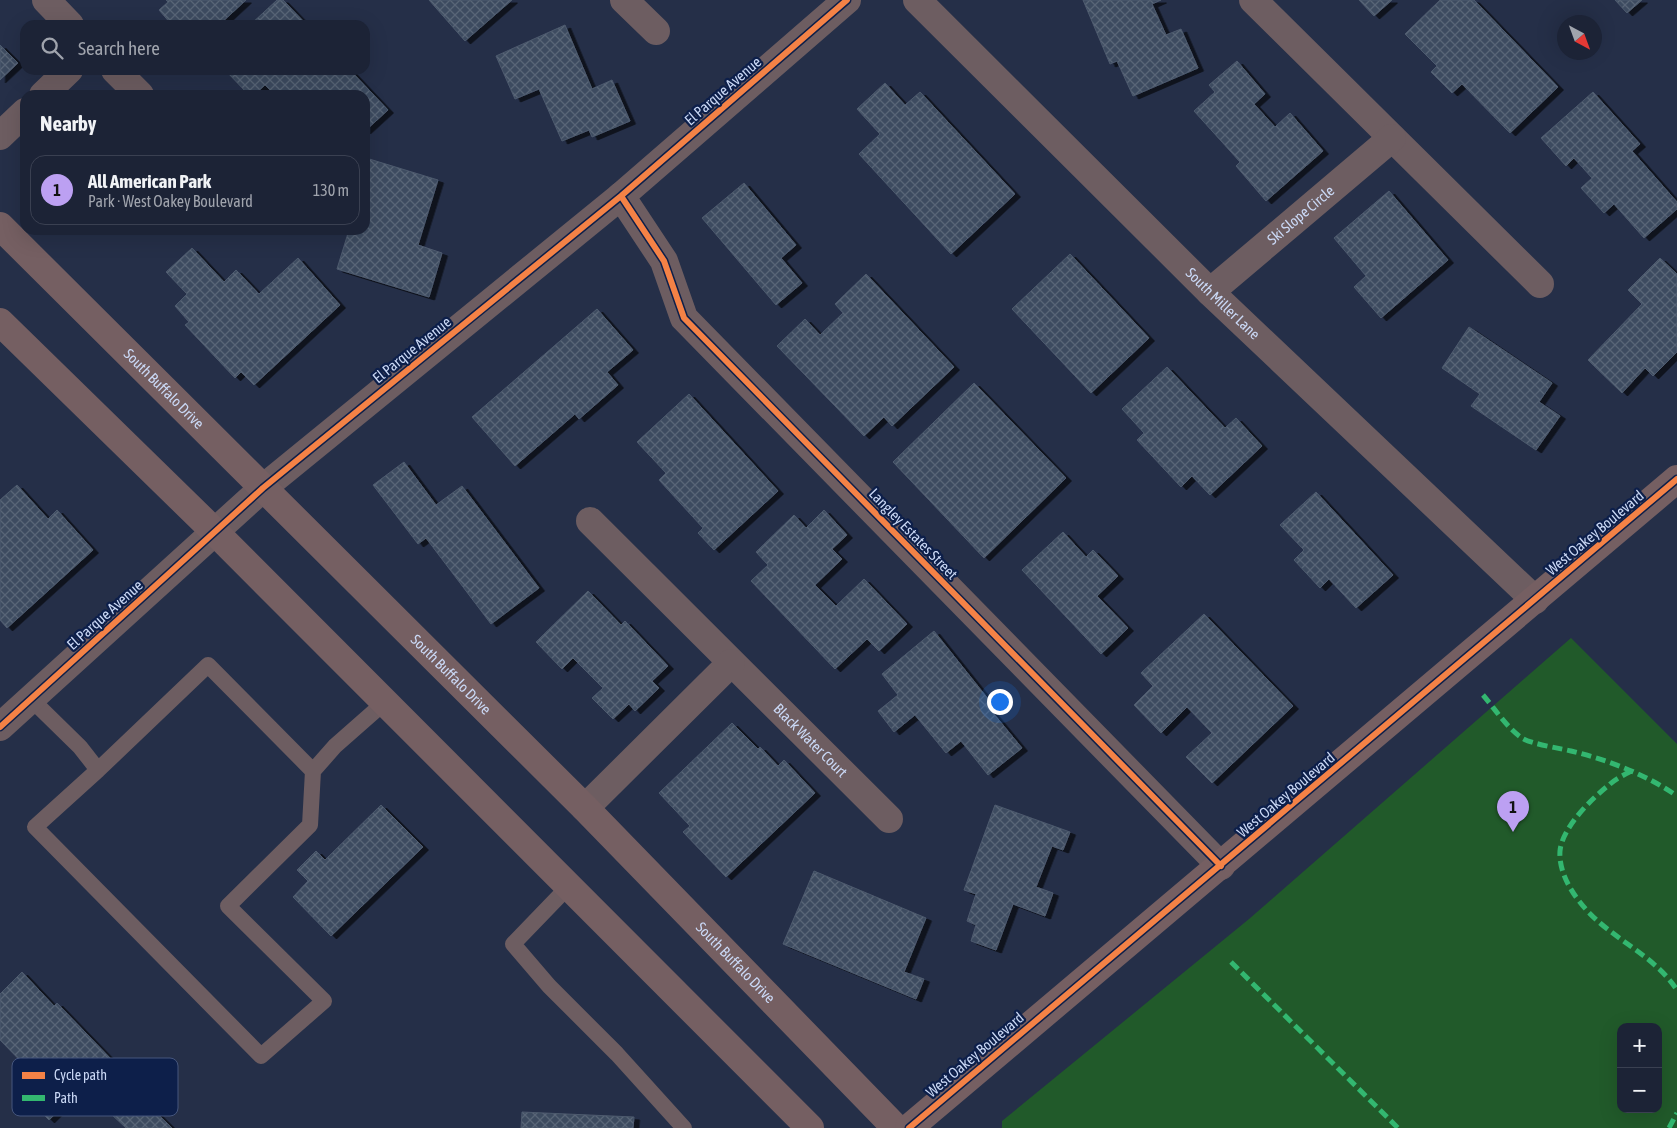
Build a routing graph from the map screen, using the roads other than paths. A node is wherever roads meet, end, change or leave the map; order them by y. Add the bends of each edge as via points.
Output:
1 (46, 0) edge
2 (624, 0) edge
3 (847, 0) edge
4 (917, 0) edge
5 (1253, 0) edge
6 (65, 20) edge
7 (656, 31) dead end
8 (63, 75) edge
9 (120, 75) edge
10 (48, 90) edge
11 (135, 90) edge
12 (20, 117) edge
13 (0, 136) edge
14 (1392, 138) junction
15 (621, 196) junction
16 (0, 226) edge
17 (1540, 284) dead end
18 (1210, 292) junction
19 (0, 322) edge
20 (1677, 479) edge
21 (263, 488) junction
22 (590, 521) dead end
23 (215, 532) junction
24 (1535, 600) junction
25 (731, 663) junction
26 (31, 699) junction
27 (384, 702) junction
28 (0, 727) edge
29 (98, 770) junction
30 (313, 771) junction
31 (585, 808) junction
32 (889, 819) dead end
33 (1221, 866) junction
34 (568, 887) junction
35 (684, 1128) edge
36 (810, 1128) edge
37 (896, 1128) edge
38 (909, 1128) edge

1 - 6 street
2 - 7 street
3 - 15 street, El Parque Avenue
4 - 18 street, South Miller Lane
5 - 14 street
8 - 10 street
9 - 11 street
12 - 13 street
14 - 17 street
14 - 18 street, Ski Slope Circle
15 - 21 street, El Parque Avenue
15 - 33 street, Langley Estates Street via 664,261 684,318
16 - 21 main road, South Buffalo Drive
18 - 24 street, South Miller Lane
19 - 23 main road
20 - 24 main road, West Oakey Boulevard
21 - 23 street, El Parque Avenue
21 - 31 main road, South Buffalo Drive
22 - 25 street, Black Water Court
23 - 26 street, El Parque Avenue
23 - 27 main road
24 - 33 main road, West Oakey Boulevard
25 - 31 street
25 - 32 street, Black Water Court
26 - 28 street, El Parque Avenue
26 - 29 lane via 80,747
27 - 30 lane via 335,746
27 - 34 main road
29 - 30 lane via 208,665
29 - 30 lane via 35,827 261,1056 324,1001 228,906 310,825
31 - 37 main road, South Buffalo Drive
33 - 38 main road, West Oakey Boulevard
34 - 35 lane via 513,944
34 - 36 main road

